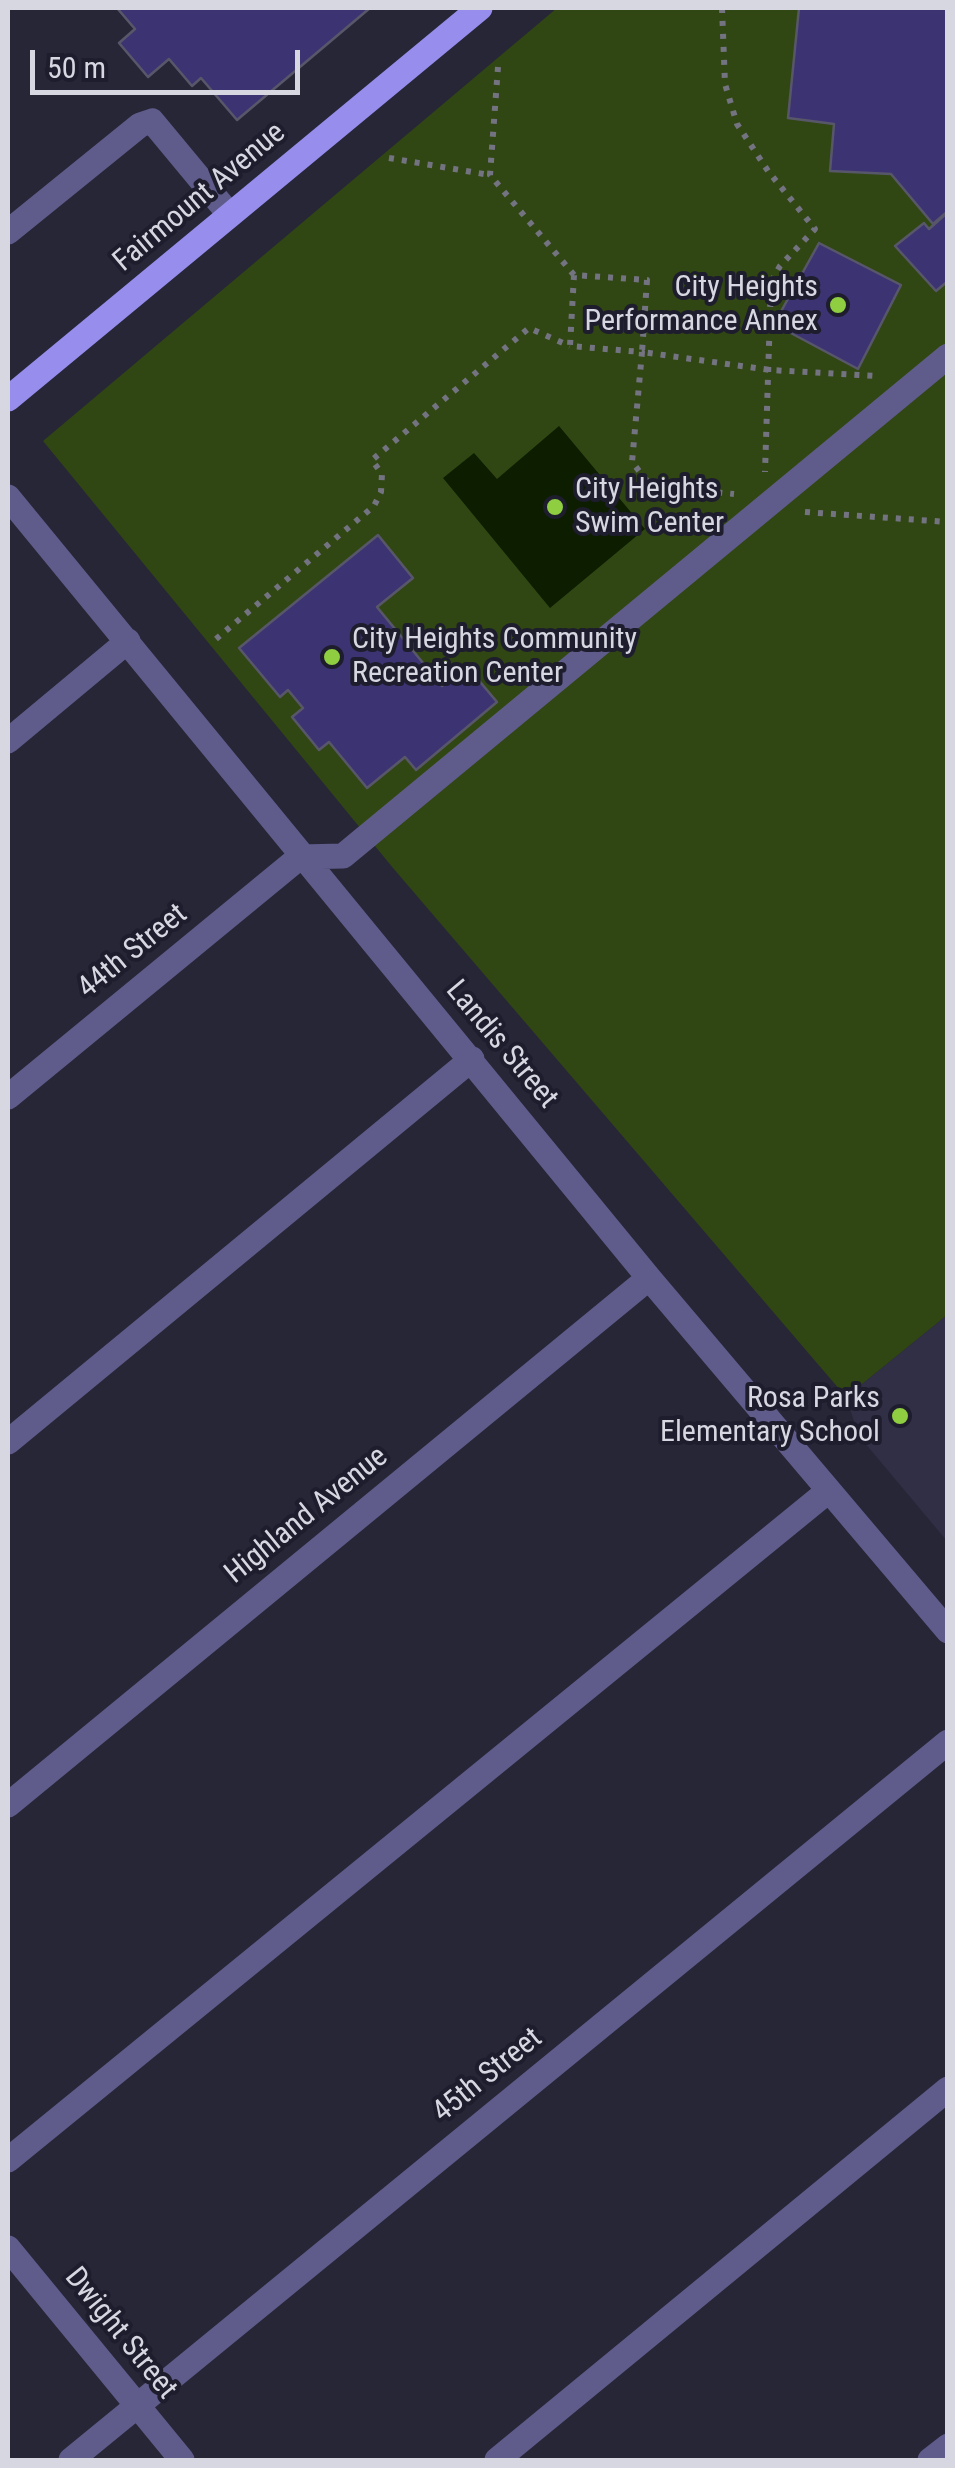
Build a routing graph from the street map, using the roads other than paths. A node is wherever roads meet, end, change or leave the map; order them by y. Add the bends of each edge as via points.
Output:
1 (480, 8) edge
2 (230, 215) junction
3 (8, 232) edge
4 (948, 356) edge
5 (8, 399) edge
6 (8, 497) edge
7 (128, 641) junction
8 (8, 740) edge
9 (300, 857) junction
10 (472, 1060) junction
11 (8, 1098) edge
12 (648, 1278) junction
13 (8, 1442) edge
14 (826, 1492) junction
15 (948, 1632) edge
16 (948, 1742) edge
17 (8, 1805) edge
18 (948, 2089) edge
19 (8, 2160) edge
20 (8, 2248) edge
21 (137, 2406) junction
22 (948, 2446) edge
23 (71, 2460) edge
24 (182, 2460) edge
25 (497, 2460) edge
26 (930, 2460) edge

1 - 2 main road, Fairmount Avenue
2 - 3 street via 152,121
2 - 5 main road, Fairmount Avenue
4 - 9 street via 343,856
6 - 7 street, Landis Street
7 - 8 street
7 - 9 street, Landis Street
9 - 10 street, Landis Street
9 - 11 street, 44th Street
10 - 12 street, Landis Street
10 - 13 street
12 - 14 street, Landis Street
12 - 17 street, Highland Avenue
14 - 15 street, Landis Street
14 - 19 street
16 - 21 street, 45th Street
18 - 25 street
20 - 21 street, Dwight Street
21 - 23 street, 45th Street
21 - 24 street, Dwight Street
22 - 26 street

